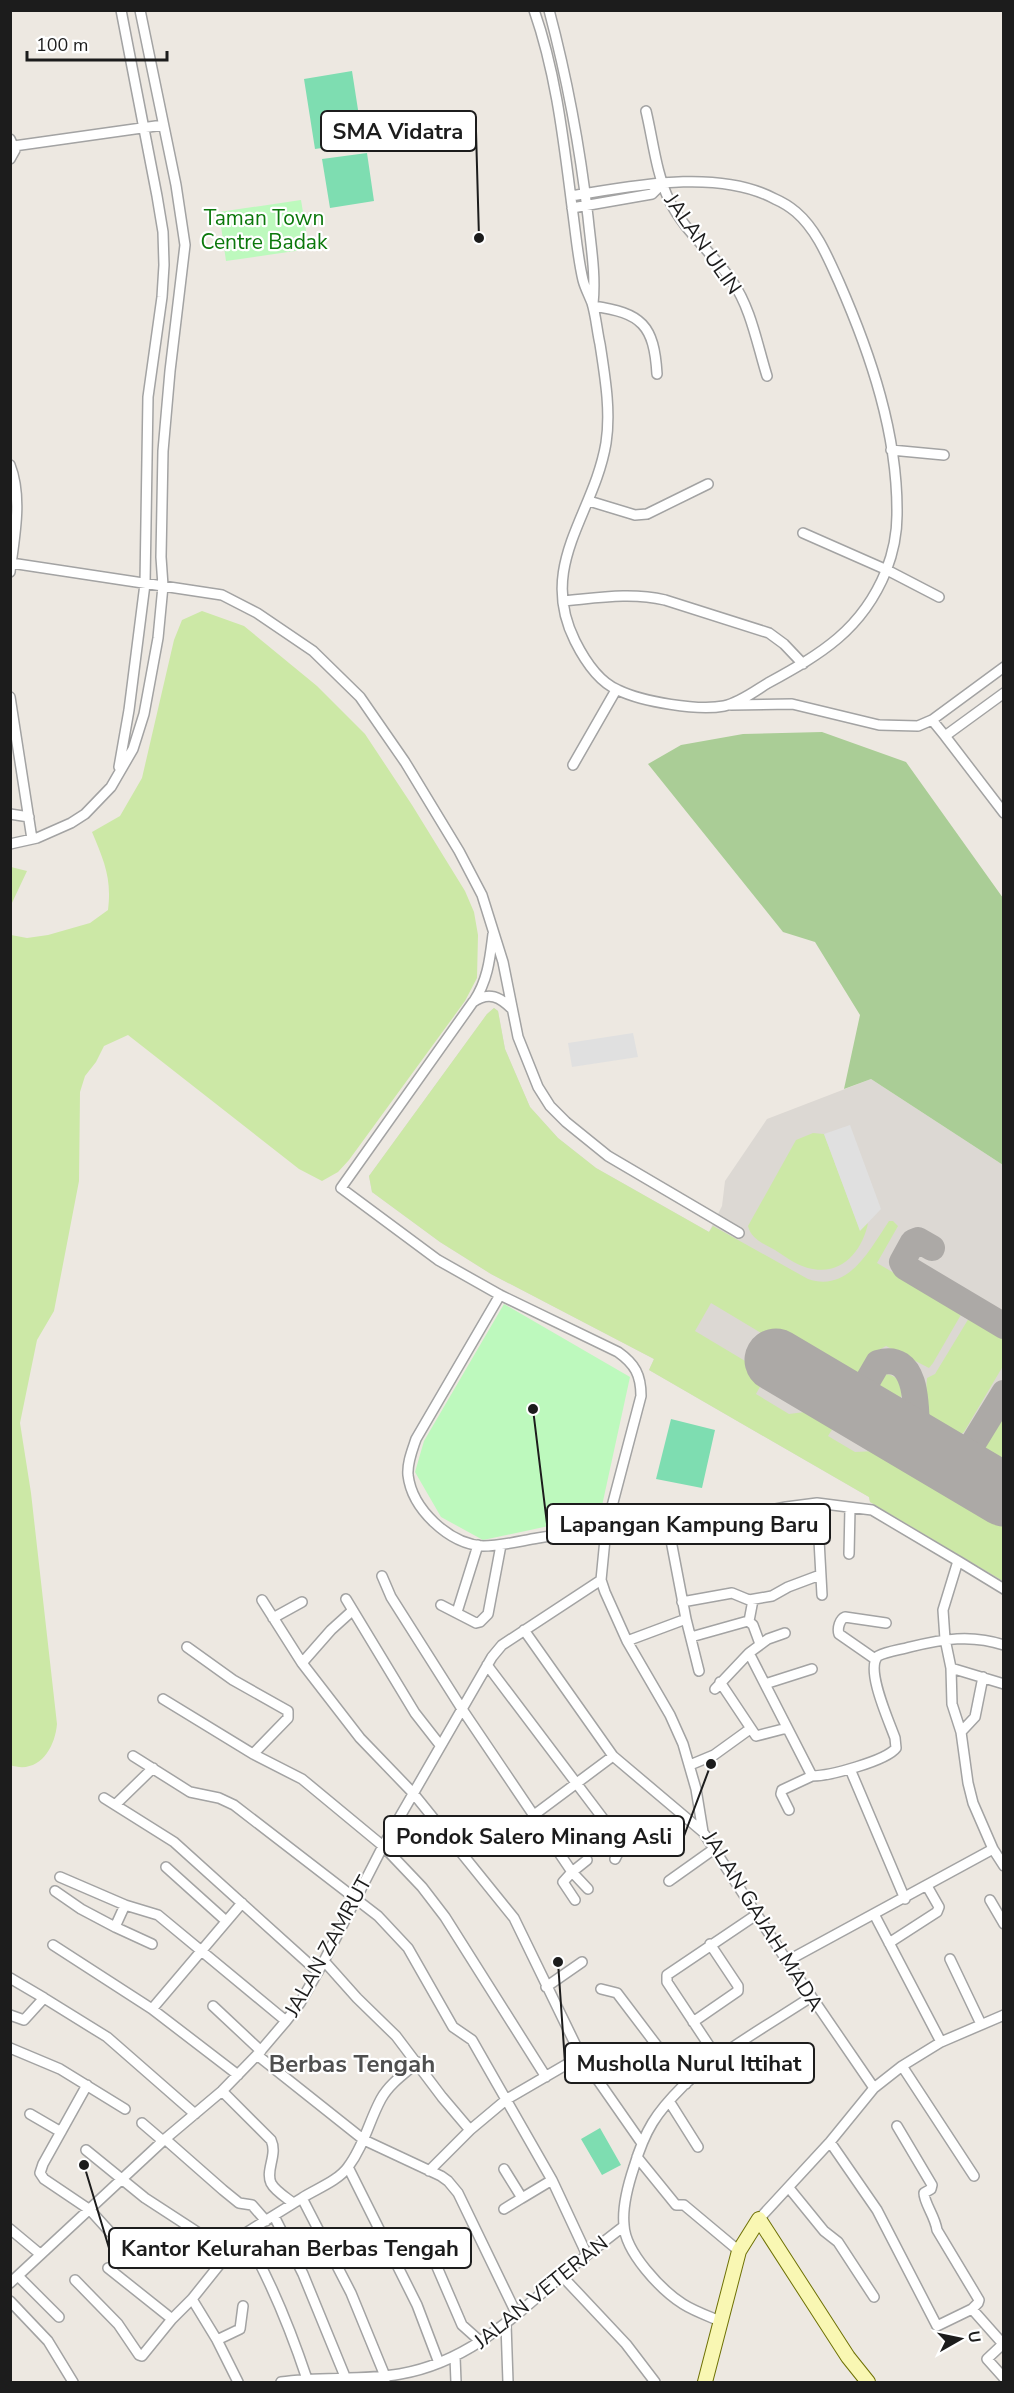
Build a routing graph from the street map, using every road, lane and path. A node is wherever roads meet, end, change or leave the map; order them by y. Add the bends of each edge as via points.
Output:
1 (121, 10) edge
2 (140, 10) edge
3 (534, 10) edge
4 (549, 10) edge
5 (646, 111) dead end
6 (163, 125) junction
7 (143, 129) junction
8 (13, 143) edge
9 (10, 159) edge
10 (662, 184) junction
11 (585, 194) junction
12 (571, 196) junction
13 (586, 205) junction
14 (572, 208) junction
15 (162, 297) junction
16 (179, 300) junction
17 (593, 306) junction
18 (657, 374) dead end
19 (767, 376) dead end
20 (891, 450) junction
21 (944, 455) dead end
22 (10, 465) edge
23 (708, 484) dead end
24 (589, 501) junction
25 (803, 532) dead end
26 (11, 568) edge
27 (886, 570) junction
28 (145, 584) junction
29 (163, 586) junction
30 (939, 597) dead end
31 (563, 601) junction
32 (803, 664) junction
33 (1004, 667) edge
34 (762, 687) junction
35 (616, 690) junction
36 (1004, 693) edge
37 (10, 697) edge
38 (771, 703) junction
39 (729, 705) junction
40 (932, 720) junction
41 (945, 736) junction
42 (573, 765) dead end
43 (118, 773) junction
44 (1004, 813) edge
45 (10, 814) edge
46 (29, 817) junction
47 (32, 839) junction
48 (10, 843) edge
49 (494, 929) junction
50 (473, 1002) junction
51 (512, 1009) junction
52 (739, 1233) dead end
53 (500, 1295) junction
54 (817, 1503) junction
55 (850, 1508) junction
56 (606, 1529) junction
57 (478, 1545) junction
58 (501, 1545) junction
59 (849, 1554) dead end
60 (958, 1561) junction
61 (820, 1575) junction
62 (382, 1576) dead end
63 (601, 1580) junction
64 (1004, 1589) edge
65 (822, 1595) dead end
66 (346, 1599) dead end
67 (261, 1600) dead end
68 (753, 1600) junction
69 (302, 1602) dead end
70 (682, 1602) junction
71 (441, 1605) dead end
72 (352, 1611) junction
73 (457, 1612) junction
74 (273, 1618) junction
75 (686, 1619) junction
76 (749, 1621) junction
77 (886, 1623) dead end
78 (524, 1630) junction
79 (785, 1633) dead end
80 (691, 1637) junction
81 (945, 1639) junction
82 (627, 1641) junction
83 (760, 1644) junction
84 (1004, 1646) edge
85 (187, 1647) dead end
86 (749, 1653) junction
87 (875, 1659) junction
88 (302, 1663) junction
89 (487, 1665) junction
90 (951, 1668) junction
91 (812, 1669) dead end
92 (699, 1671) dead end
93 (983, 1677) junction
94 (765, 1684) junction
95 (1004, 1684) edge
96 (163, 1699) dead end
97 (462, 1709) junction
98 (787, 1728) junction
99 (750, 1729) junction
100 (961, 1732) junction
101 (440, 1745) junction
102 (253, 1754) junction
103 (613, 1755) junction
104 (133, 1756) dead end
105 (690, 1766) junction
106 (153, 1768) junction
107 (850, 1768) junction
108 (812, 1776) junction
109 (576, 1782) junction
110 (413, 1793) junction
111 (104, 1798) dead end
112 (116, 1804) junction
113 (789, 1810) dead end
114 (534, 1815) junction
115 (703, 1832) junction
116 (383, 1846) junction
117 (714, 1849) junction
118 (1000, 1857) edge
119 (615, 1859) dead end
120 (587, 1860) dead end
121 (166, 1867) dead end
122 (572, 1872) junction
123 (60, 1877) dead end
124 (669, 1881) dead end
125 (927, 1886) junction
126 (588, 1888) dead end
127 (55, 1891) dead end
128 (355, 1898) junction
129 (905, 1899) junction
130 (575, 1900) dead end
131 (990, 1900) dead end
132 (242, 1903) junction
133 (125, 1905) junction
134 (874, 1914) junction
135 (756, 1915) junction
136 (226, 1921) junction
137 (1004, 1924) edge
138 (115, 1927) junction
139 (889, 1943) junction
140 (152, 1944) dead end
141 (710, 1944) junction
142 (53, 1945) dead end
143 (201, 1950) junction
144 (950, 1959) dead end
145 (324, 1961) junction
146 (786, 1961) junction
147 (582, 1962) dead end
148 (318, 1972) junction
149 (10, 1978) edge
150 (546, 1987) junction
151 (601, 1989) dead end
152 (811, 1997) junction
153 (44, 1998) junction
154 (213, 2006) dead end
155 (152, 2009) junction
156 (1004, 2014) edge
157 (10, 2015) edge
158 (286, 2021) junction
159 (693, 2022) junction
160 (981, 2024) junction
161 (744, 2042) junction
162 (941, 2042) junction
163 (10, 2048) edge
164 (259, 2053) junction
165 (581, 2056) junction
166 (718, 2059) junction
167 (763, 2059) dead end
168 (418, 2062) junction
169 (902, 2066) junction
170 (238, 2075) junction
171 (546, 2077) junction
172 (686, 2084) junction
173 (87, 2085) junction
174 (874, 2088) junction
175 (222, 2091) junction
176 (507, 2099) junction
177 (669, 2100) junction
178 (125, 2109) dead end
179 (30, 2114) dead end
180 (195, 2114) junction
181 (142, 2123) dead end
182 (897, 2126) dead end
183 (470, 2130) junction
184 (61, 2132) junction
185 (164, 2140) junction
186 (364, 2140) junction
187 (641, 2142) junction
188 (830, 2142) junction
189 (698, 2147) dead end
190 (86, 2150) dead end
191 (637, 2157) junction
192 (348, 2167) junction
193 (504, 2169) dead end
194 (429, 2171) junction
195 (974, 2176) dead end
196 (123, 2179) junction
197 (552, 2180) junction
198 (789, 2187) junction
199 (522, 2198) junction
200 (297, 2201) junction
201 (504, 2209) dead end
202 (90, 2210) junction
203 (270, 2218) junction
204 (759, 2219) junction
205 (624, 2226) junction
206 (10, 2229) edge
207 (110, 2232) dead end
208 (417, 2233) dead end
209 (244, 2234) junction
210 (228, 2252) junction
211 (739, 2252) junction
212 (40, 2254) junction
213 (587, 2255) junction
214 (108, 2268) dead end
215 (562, 2276) junction
216 (14, 2279) edge
217 (75, 2280) dead end
218 (874, 2297) dead end
219 (192, 2299) junction
220 (10, 2301) edge
221 (243, 2306) dead end
222 (972, 2309) junction
223 (517, 2315) junction
224 (59, 2317) dead end
225 (172, 2319) junction
226 (720, 2321) junction
227 (506, 2324) junction
228 (217, 2340) junction
229 (481, 2342) junction
230 (1003, 2344) edge
231 (455, 2357) junction
232 (439, 2363) junction
233 (1004, 2378) edge
234 (307, 2379) junction
235 (385, 2379) edge
236 (342, 2380) edge
237 (73, 2382) edge
238 (238, 2382) edge
239 (281, 2382) edge
240 (456, 2382) edge
241 (508, 2382) edge
242 (655, 2382) edge
243 (705, 2382) edge
244 (868, 2382) edge

1 - 7 street
2 - 6 street
3 - 12 street via 552,70
4 - 11 street via 565,72
5 - 10 street, JALAN ULIN
6 - 7 street
6 - 16 street via 185,245
7 - 8 street
7 - 15 street via 163,232
8 - 9 street via 14,154
10 - 11 street via 649,182
10 - 13 street via 652,194
10 - 19 street, JALAN ULIN via 676,212 737,290
10 - 20 street via 706,182 750,189 772,197 801,218 822,246 862,339 879,390
11 - 12 street
11 - 13 street
12 - 14 street
13 - 14 street
13 - 17 street via 595,279
14 - 17 street via 583,282
15 - 16 street
15 - 28 street via 148,397
16 - 29 street via 164,451
17 - 18 street via 618,310 641,322 656,348
17 - 24 street via 605,375 608,431
20 - 21 street
20 - 27 street via 898,519
22 - 26 street via 16,518
23 - 24 street via 646,514 635,515
24 - 31 street via 566,553
25 - 27 street
26 - 28 street
27 - 30 street
27 - 32 street via 857,621
28 - 29 street
28 - 43 street
29 - 43 street via 144,714 133,749
29 - 49 street via 222,595 257,613 313,651 360,697 459,851
31 - 32 street via 627,595 665,600 769,633
31 - 35 street via 572,635 584,659
32 - 34 street
33 - 40 street
34 - 38 street
34 - 39 street
35 - 39 street via 682,706
35 - 42 street
36 - 41 street
37 - 46 street
38 - 39 street
38 - 40 street via 813,708 894,727 918,726
40 - 41 street
41 - 44 street
43 - 47 street via 111,788 85,814 54,832
45 - 46 street
46 - 47 street
47 - 48 street
49 - 50 street via 488,970
49 - 51 street
50 - 51 street via 493,995
50 - 53 street via 341,1188 438,1260
51 - 52 street via 518,1037 538,1087 566,1122 608,1156
53 - 56 street via 618,1352 638,1371 641,1396
53 - 57 street via 416,1439 408,1473 414,1498 424,1512 443,1530
54 - 55 street
54 - 61 street
54 - 70 street via 669,1530
55 - 59 street
55 - 60 street via 872,1510
56 - 58 street via 585,1529
56 - 63 street
57 - 58 street
57 - 73 street
58 - 73 street via 486,1616 476,1623
60 - 64 street
60 - 81 street via 943,1610
61 - 65 street
61 - 68 street
62 - 97 street via 391,1597
63 - 78 street, JALAN ZAMRUT
63 - 82 street, JALAN GAJAH MADA
66 - 72 street
67 - 74 street
68 - 70 street via 732,1593
68 - 76 street
69 - 74 street
70 - 75 street
71 - 73 street
72 - 88 street
72 - 101 street via 415,1713
74 - 88 street
75 - 80 street
75 - 82 street
76 - 80 street
76 - 83 street
77 - 87 street via 843,1617 837,1630
78 - 89 street, JALAN ZAMRUT via 502,1645
78 - 103 street
79 - 83 street
80 - 92 street
81 - 84 street via 974,1638
81 - 87 street via 883,1653
81 - 90 street
82 - 105 street, JALAN GAJAH MADA via 670,1715
83 - 86 street
85 - 102 street via 232,1680 288,1711 288,1718
86 - 94 street
86 - 99 street via 717,1685
87 - 107 street via 873,1675 896,1748 890,1754
88 - 110 street via 368,1747
89 - 97 street, JALAN ZAMRUT
89 - 109 street
90 - 93 street
90 - 100 street via 952,1704
91 - 94 street
93 - 95 street
93 - 100 street via 975,1718
94 - 98 street
96 - 102 street
97 - 101 street, JALAN ZAMRUT
97 - 114 street
98 - 99 street via 756,1736
98 - 108 street
99 - 105 street via 714,1755
100 - 118 street via 970,1794
101 - 110 street, JALAN ZAMRUT
102 - 116 street via 302,1779
103 - 109 street
103 - 115 street
104 - 106 street
105 - 115 street, JALAN GAJAH MADA
106 - 112 street
106 - 128 street via 190,1792 234,1805
107 - 108 street
107 - 129 street
108 - 113 street via 782,1790
109 - 114 street
109 - 119 street via 620,1841
110 - 116 street, JALAN ZAMRUT
110 - 150 street via 514,1917
111 - 112 street
112 - 132 street via 174,1842
114 - 122 street
115 - 117 street, JALAN GAJAH MADA
116 - 128 street, JALAN ZAMRUT
116 - 171 street via 446,1917
117 - 124 street
117 - 135 street, JALAN GAJAH MADA
118 - 125 street
120 - 122 street
121 - 136 street
122 - 126 street
122 - 130 street via 563,1881
123 - 133 street
125 - 129 street
125 - 139 street via 938,1903 937,1912
127 - 138 street
128 - 145 street, JALAN ZAMRUT
128 - 176 street via 408,1948 450,2022 472,2040
129 - 134 street
131 - 137 street
132 - 136 street
132 - 148 street
133 - 138 street
133 - 143 street via 158,1916
134 - 139 street
134 - 146 street
135 - 141 street
135 - 146 street, JALAN GAJAH MADA
136 - 143 street
138 - 140 street
139 - 162 street
141 - 159 street via 667,1975 667,1982
141 - 159 street via 738,1991
142 - 155 street
143 - 155 street
143 - 158 street
144 - 160 street
145 - 148 street, JALAN ZAMRUT
145 - 168 street
146 - 152 street, JALAN GAJAH MADA
147 - 150 street
148 - 158 street, JALAN ZAMRUT
149 - 153 street
150 - 165 street
151 - 172 street via 617,1994
152 - 161 street, JALAN VETERAN
152 - 174 street, JALAN GAJAH MADA
153 - 157 street via 24,2020
153 - 180 street via 107,2037
154 - 164 street
155 - 170 street
156 - 160 street
158 - 164 street, JALAN ZAMRUT
159 - 166 street
160 - 162 street
161 - 166 street, JALAN VETERAN
161 - 167 street via 756,2060
162 - 169 street
163 - 173 street
164 - 170 street, JALAN ZAMRUT
164 - 186 street
165 - 171 street
165 - 187 street
166 - 172 street, JALAN VETERAN
168 - 183 street
168 - 186 street via 381,2098
169 - 174 street
169 - 195 street
170 - 175 street, JALAN ZAMRUT
171 - 176 street
172 - 177 street, JALAN VETERAN
173 - 178 street
173 - 184 street
174 - 188 street
175 - 180 street, JALAN ZAMRUT
175 - 200 street via 272,2140 272,2184
176 - 183 street
176 - 197 street
177 - 187 street, JALAN VETERAN
177 - 189 street
179 - 184 street
180 - 185 street, JALAN ZAMRUT
181 - 185 street
182 - 222 street via 930,2180 931,2189 924,2193 924,2199 937,2221 937,2230 979,2300
183 - 194 street
184 - 202 street via 40,2173
185 - 196 street, JALAN ZAMRUT
185 - 203 street via 239,2203 252,2205
186 - 192 street
186 - 194 street
187 - 191 street, JALAN VETERAN
188 - 198 street
188 - 222 street via 881,2216 937,2326
190 - 196 street
191 - 205 street, JALAN VETERAN via 625,2201
191 - 211 street via 676,2205 684,2205
192 - 200 street
192 - 232 street via 417,2305
193 - 199 street
194 - 223 street via 448,2181 458,2193
196 - 202 street, JALAN ZAMRUT
196 - 210 street via 154,2205
197 - 199 street
197 - 213 street
198 - 204 street
198 - 218 street via 824,2231 838,2242
199 - 201 street
200 - 203 street
200 - 235 street via 351,2293
202 - 207 street
202 - 212 street, JALAN ZAMRUT
203 - 209 street
203 - 236 street via 303,2274
204 - 211 street
204 - 244 street via 841,2348
205 - 213 street, JALAN VETERAN
205 - 226 street, JALAN VETERAN via 634,2253 652,2276 681,2303
206 - 212 street
208 - 229 street via 434,2260 462,2325
209 - 210 street
209 - 234 street via 277,2297
210 - 219 street
211 - 226 street
212 - 216 street, JALAN ZAMRUT
213 - 215 street, JALAN VETERAN
214 - 225 street
215 - 223 street, JALAN VETERAN
215 - 242 street via 626,2344
216 - 224 street
217 - 225 street via 118,2324 141,2356
219 - 225 street
219 - 228 street
220 - 237 street via 48,2341
221 - 228 street via 240,2329
222 - 230 street
223 - 227 street, JALAN VETERAN
226 - 243 street
227 - 229 street, JALAN VETERAN
227 - 241 street
228 - 238 street
229 - 231 street, JALAN VETERAN
230 - 233 street via 987,2359
231 - 232 street, JALAN VETERAN
231 - 240 street
232 - 235 street, JALAN VETERAN
234 - 236 street, JALAN VETERAN
234 - 239 street, JALAN VETERAN
235 - 236 street, JALAN VETERAN

